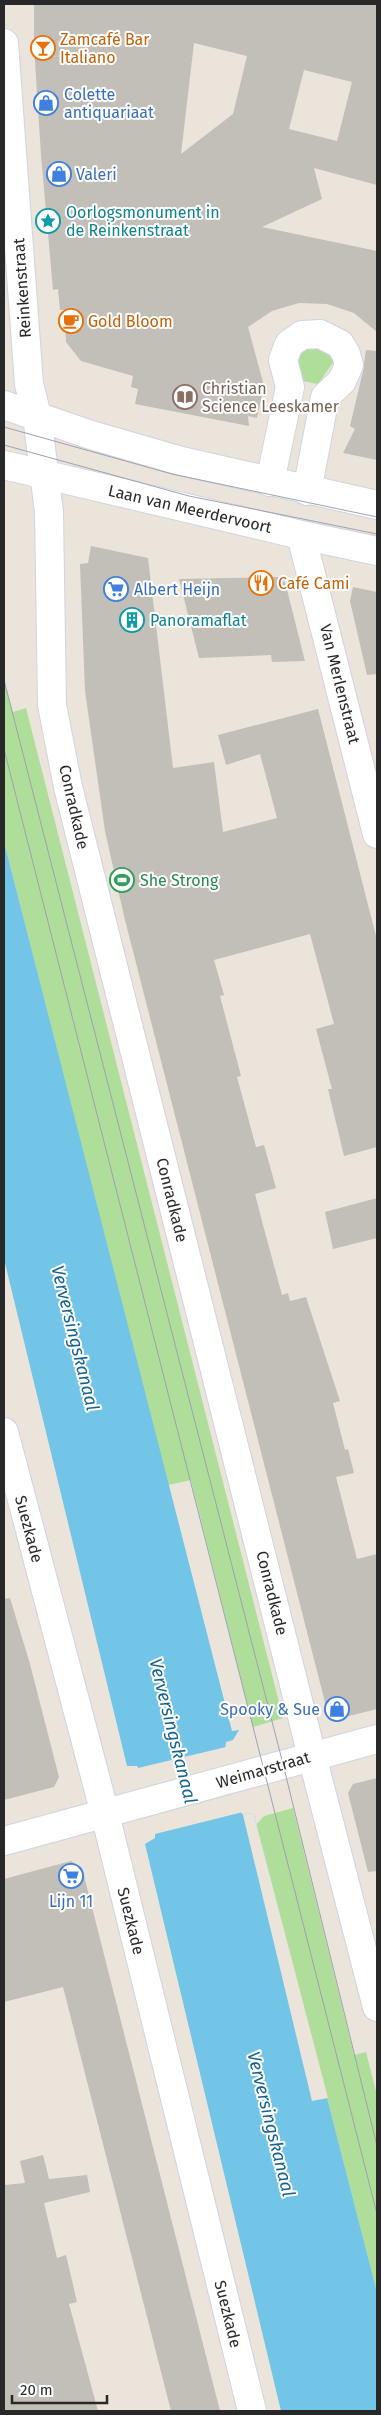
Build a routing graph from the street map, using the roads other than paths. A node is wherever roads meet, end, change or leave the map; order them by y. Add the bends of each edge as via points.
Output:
1 (4, 43) edge
2 (29, 384) joint
3 (4, 405) edge
4 (37, 416) junction
5 (4, 465) edge
6 (45, 474) junction
7 (270, 482) junction
8 (307, 491) junction
9 (377, 505) edge
10 (301, 535) junction
11 (377, 551) edge
12 (377, 834) edge
13 (4, 1432) edge
14 (377, 1739) edge
15 (312, 1756) junction
16 (105, 1814) junction
17 (4, 1841) edge
18 (377, 2007) edge
19 (252, 2411) edge

1 - 2 street, Reinkenstraat
2 - 4 street, Conradkade
3 - 4 street
4 - 6 street, Conradkade
4 - 7 street via 181,461
5 - 6 street, Laan van Meerdervoort
6 - 10 street, Laan van Meerdervoort
6 - 15 street, Conradkade via 50,512 52,705 68,787
7 - 8 street
7 - 8 street via 290,387 285,372 286,352 289,344 302,335 320,334 340,344 349,365 342,381 325,397
8 - 9 street
10 - 11 street, Laan van Meerdervoort
10 - 12 street, Van Merlenstraat
13 - 16 street, Suezkade
14 - 15 street, Weimarstraat
15 - 16 street, Weimarstraat
15 - 18 street, Conradkade
16 - 17 street, Weimarstraat
16 - 19 street, Suezkade

